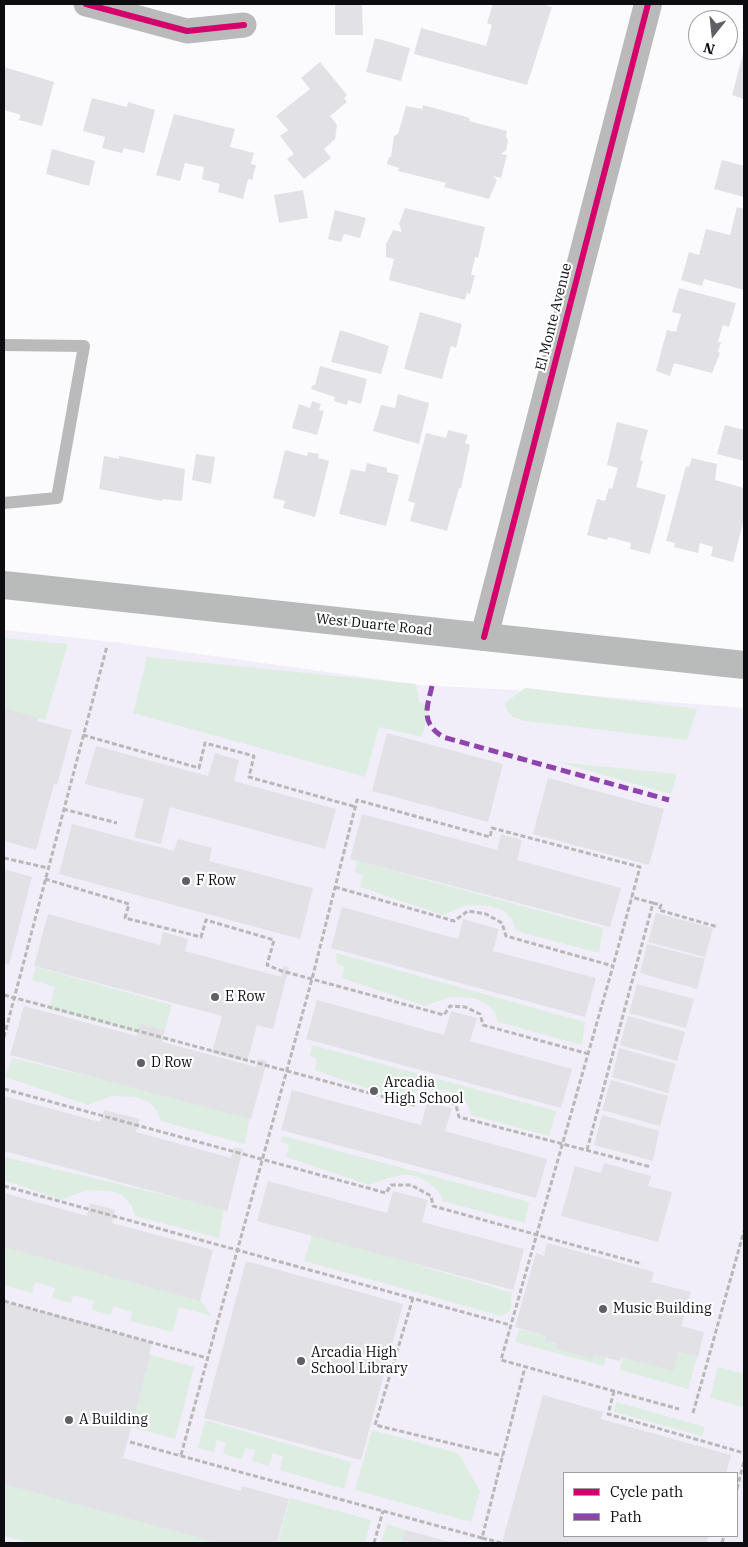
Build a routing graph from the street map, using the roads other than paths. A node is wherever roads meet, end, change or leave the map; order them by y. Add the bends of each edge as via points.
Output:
1 (86, 4) edge
2 (648, 4) edge
3 (244, 25) dead end
4 (4, 345) edge
5 (4, 503) edge
6 (4, 585) edge
7 (484, 637) junction
8 (744, 665) edge

1 - 3 street via 187,31
2 - 7 street, El Monte Avenue
4 - 5 lane via 84,346 57,498
6 - 7 main road, West Duarte Road
7 - 8 main road, West Duarte Road

